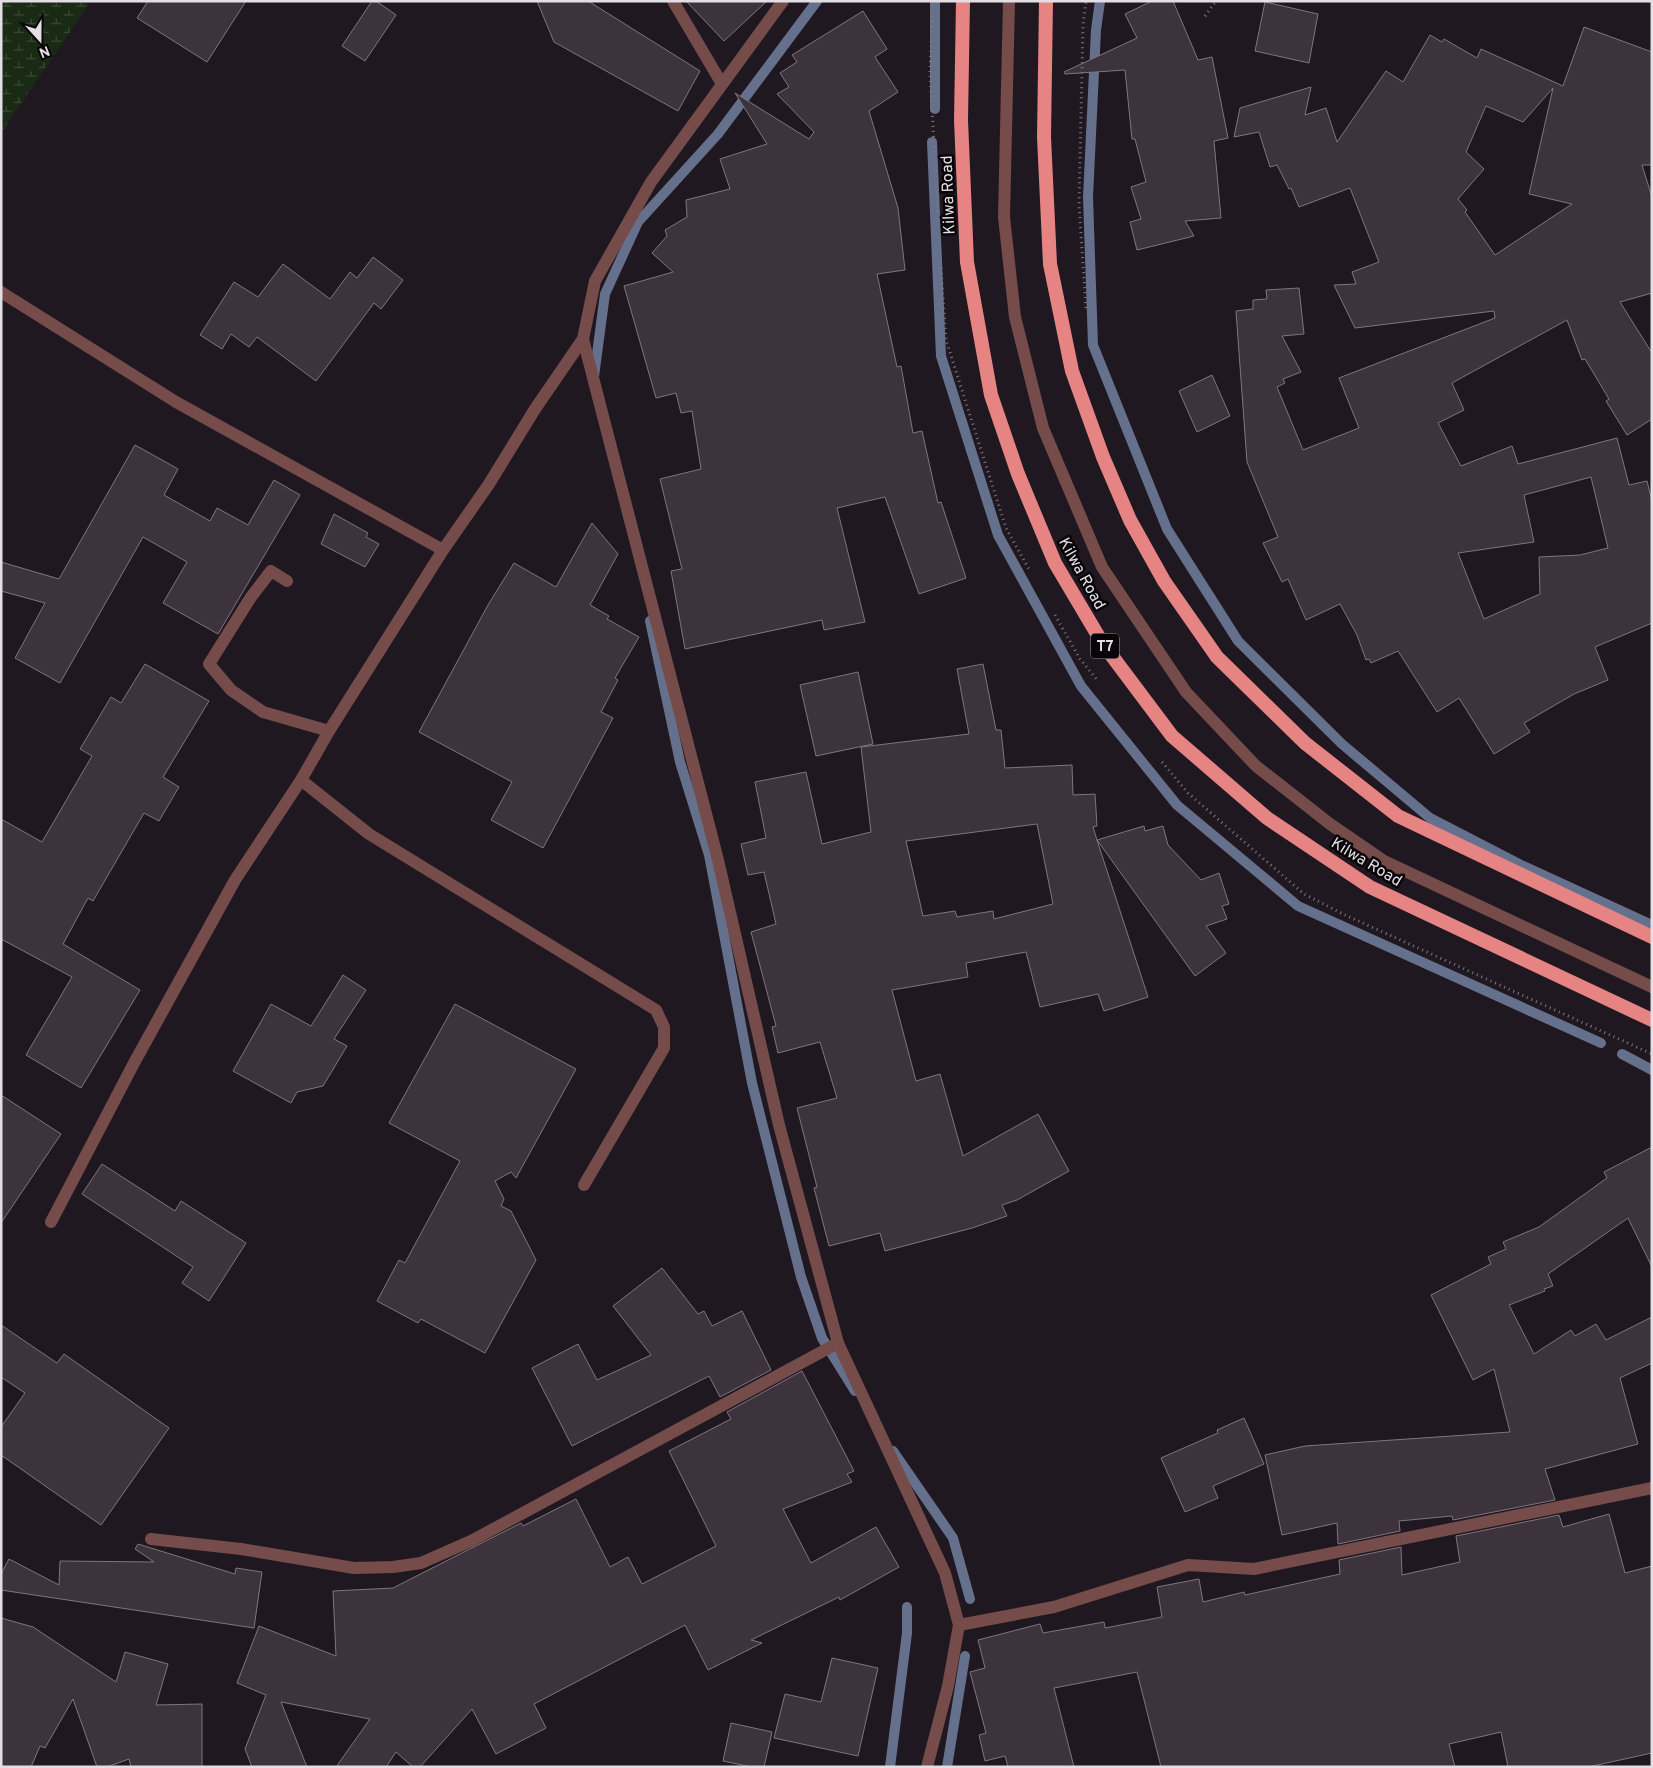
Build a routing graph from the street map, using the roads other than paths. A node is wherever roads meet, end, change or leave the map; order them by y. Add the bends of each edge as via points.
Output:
1 (673, 1) edge
2 (783, 1) edge
3 (963, 1) edge
4 (1010, 1) edge
5 (1046, 1) edge
6 (722, 84) junction
7 (1, 292) edge
8 (584, 340) junction
9 (443, 550) junction
10 (287, 581) dead end
11 (329, 731) junction
12 (301, 780) junction
13 (1652, 937) edge
14 (1652, 987) edge
15 (1652, 1020) edge
16 (584, 1186) dead end
17 (51, 1222) dead end
18 (838, 1343) junction
19 (1652, 1488) edge
20 (151, 1539) dead end
21 (959, 1625) junction
22 (927, 1767) edge

1 - 6 street
2 - 6 street
3 - 15 highway, Kilwa Road / T7 via 961,120 967,262 992,395 1018,474 1055,563 1103,644 1172,736 1267,818 1370,886
4 - 14 street via 1004,217 1015,317 1043,428 1102,567 1186,692 1256,766 1330,824 1384,861
5 - 13 highway via 1044,137 1050,264 1072,371 1103,457 1130,520 1164,580 1217,657 1304,743 1398,816
6 - 8 street via 650,182 595,281
7 - 9 street via 176,402
8 - 9 street
8 - 18 street via 718,860 779,1125
9 - 11 street
10 - 11 street via 271,570 209,664 232,690 263,712
11 - 12 street
12 - 16 street via 369,834 656,1010 664,1027 664,1048
12 - 17 street via 235,880
18 - 20 street via 471,1541 421,1564 354,1568 241,1549
18 - 21 street via 945,1573
19 - 21 street via 1254,1569 1188,1565 1054,1607
21 - 22 street via 948,1686

